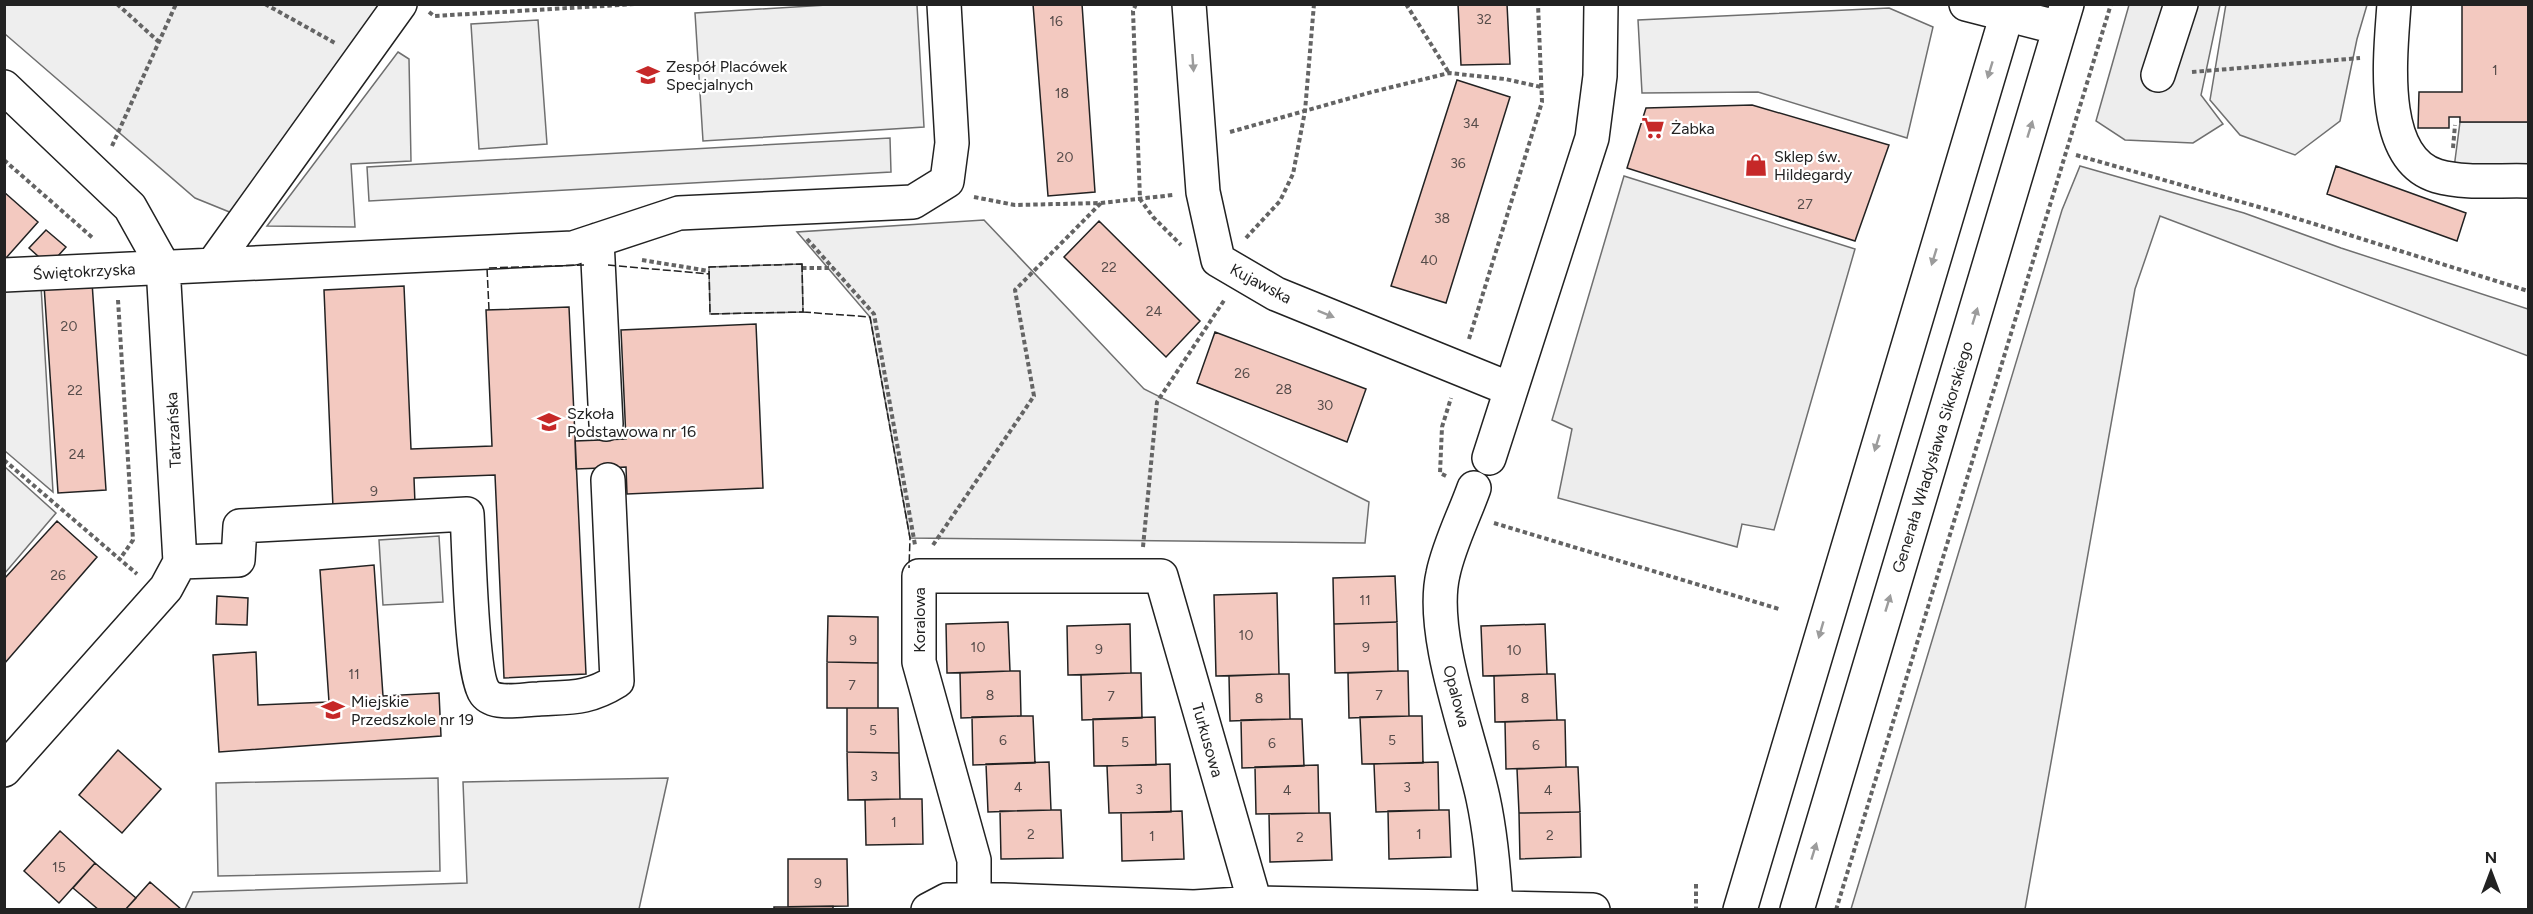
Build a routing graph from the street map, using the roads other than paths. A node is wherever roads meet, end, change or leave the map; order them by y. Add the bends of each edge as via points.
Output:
1 (944, 4) edge
2 (1189, 4) edge
3 (1601, 4) edge
4 (1966, 4) edge
5 (2181, 4) edge
6 (2394, 4) edge
7 (412, 7) edge
8 (2008, 9) edge
9 (2064, 16) edge
10 (2158, 75) road end
11 (4, 87) edge
12 (2529, 180) edge
13 (597, 247) junction
14 (214, 263) junction
15 (163, 266) junction
16 (4, 275) edge
17 (1510, 389) junction
18 (606, 424) dead end
19 (1489, 458) dead end
20 (608, 480) dead end
21 (1469, 501) road end
22 (180, 562) junction
23 (1151, 576) joint
24 (4, 770) edge
25 (974, 899) junction
26 (1255, 903) junction
27 (1194, 908) edge
28 (1462, 908) edge
29 (1496, 908) junction
30 (928, 909) edge
31 (1593, 909) edge
32 (1740, 909) edge
33 (1797, 909) edge

1 - 13 street, Świętokrzyska via 952,143 947,181 913,202 680,213
2 -> 17 street, Kujawska via 1203,192 1218,260 1276,294
3 - 17 street via 1600,76 1592,138
4 - 8 street
5 - 10 street
6 - 12 street via 2391,112 2400,139 2416,163 2434,175 2457,180
7 - 14 street
8 - 9 street
8 -> 32 street
33 -> 9 street, Generała Władysława Sikorskiego
11 - 15 street, Tatrzańska via 130,207
13 - 14 street, Świętokrzyska
13 - 18 street
14 - 15 street, Świętokrzyska
15 - 16 street, Świętokrzyska
15 - 22 street, Tatrzańska
17 - 19 street
20 - 22 street via 617,681 596,694 511,700 494,699 484,692 476,653 467,514 240,526 237,560
21 - 29 street, Opalowa via 1442,575 1441,621 1483,798 1494,856
22 - 24 street via 166,588
23 - 25 street, Koralowa via 920,568 919,662 974,860
23 - 26 street, Turkusowa
25 - 27 street
25 - 30 street via 947,900
26 - 27 street
26 - 28 street
28 - 29 street
29 - 31 street

